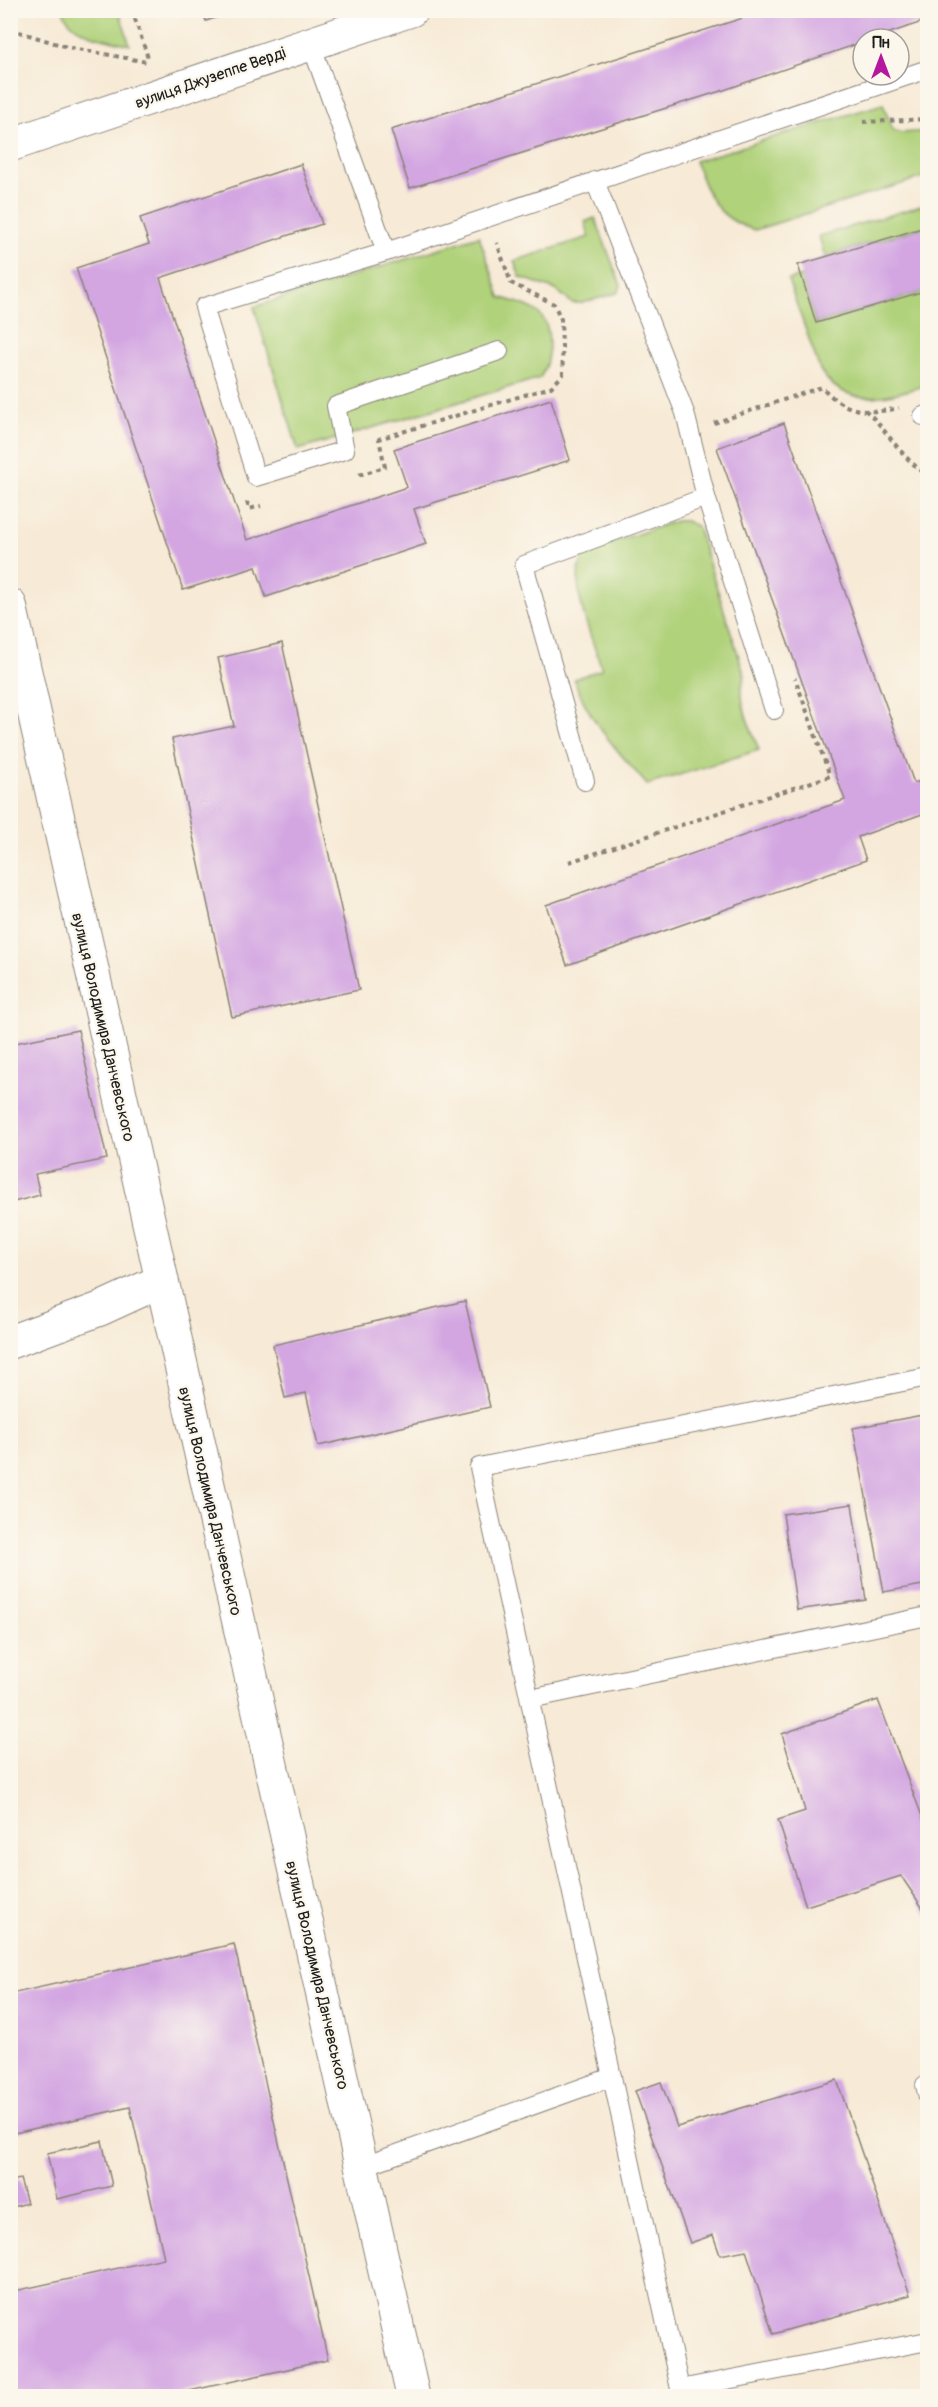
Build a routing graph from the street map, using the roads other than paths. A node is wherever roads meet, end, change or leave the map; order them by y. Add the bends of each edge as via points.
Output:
1 (411, 10) edge
2 (311, 44) junction
3 (927, 69) edge
4 (10, 145) edge
5 (595, 181) junction
6 (386, 252) junction
7 (499, 351) dead end
8 (706, 497) junction
9 (10, 604) edge
10 (774, 710) dead end
11 (585, 781) dead end
12 (161, 1281) junction
13 (10, 1342) edge
14 (927, 1377) edge
15 (927, 1616) edge
16 (530, 1699) junction
17 (612, 2077) junction
18 (361, 2167) junction
19 (927, 2341) edge
20 (413, 2397) edge

1 - 2 street, вулиця Джузеппе Верді
2 - 4 street, вулиця Джузеппе Верді
2 - 6 lane
3 - 5 lane
5 - 6 lane
5 - 8 lane via 685,413
6 - 7 lane via 204,307 256,477 345,450 336,406
8 - 10 lane
8 - 11 lane via 524,565
9 - 12 street, вулиця Володимира Данчевського
12 - 13 street via 100,1309
12 - 18 street, вулиця Володимира Данчевського
14 - 16 lane via 479,1467
15 - 16 lane
16 - 17 lane
17 - 18 lane
17 - 19 lane via 680,2389
18 - 20 street, вулиця Володимира Данчевського

